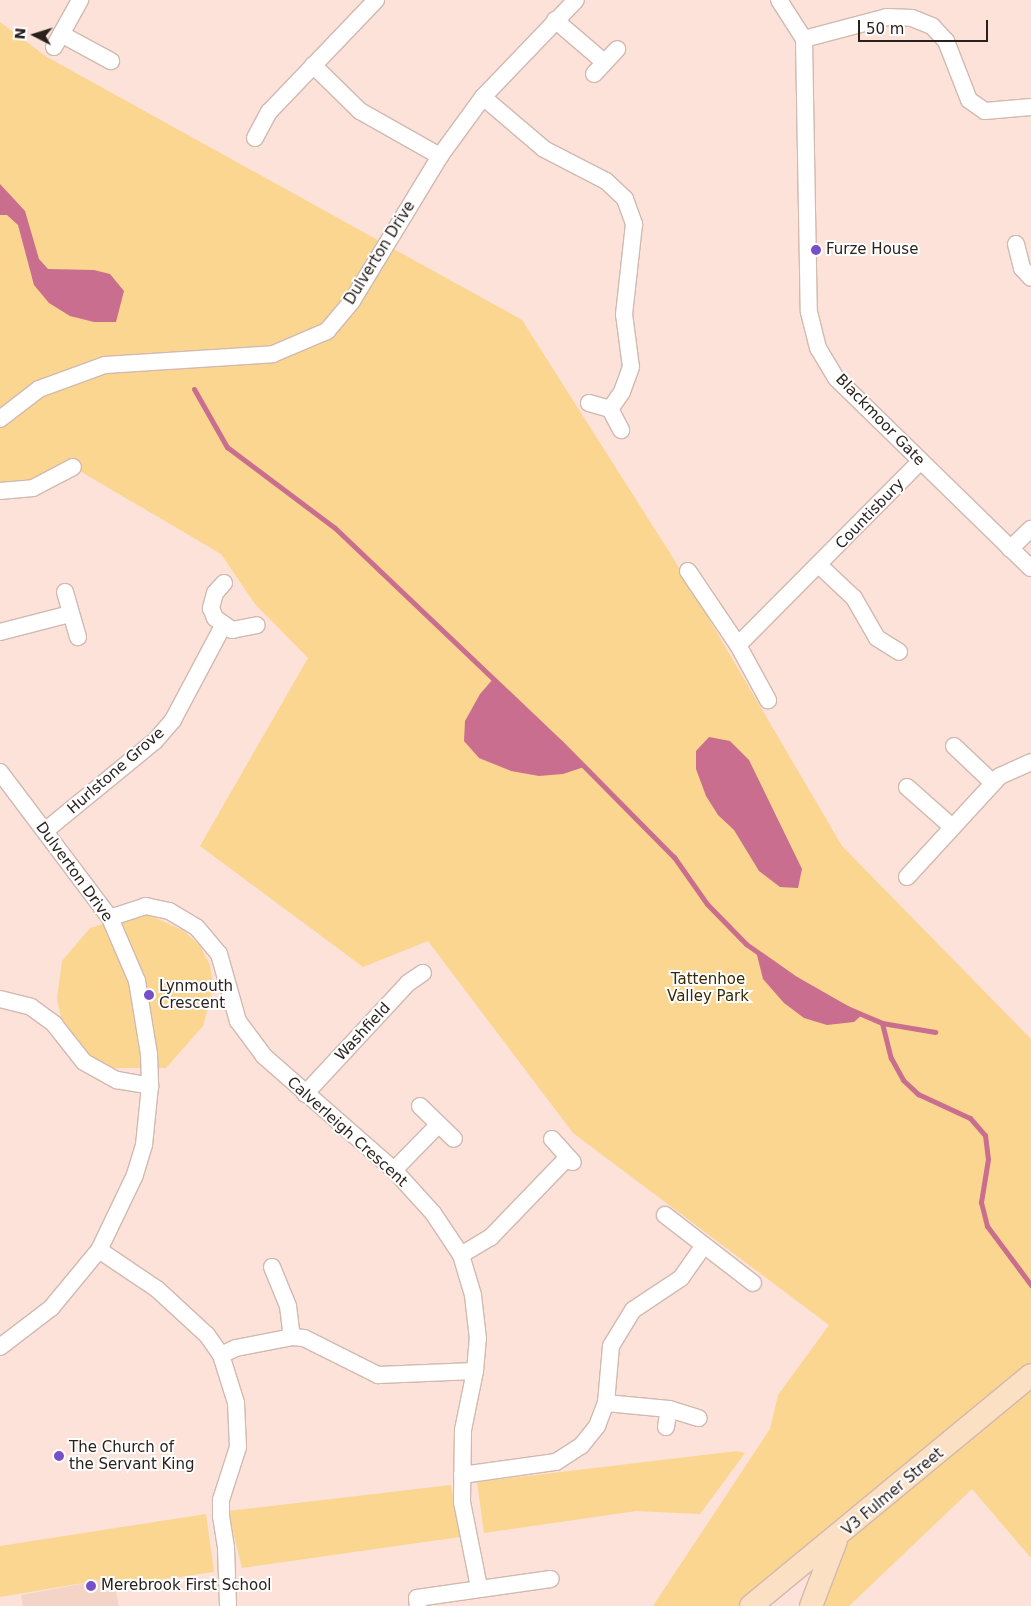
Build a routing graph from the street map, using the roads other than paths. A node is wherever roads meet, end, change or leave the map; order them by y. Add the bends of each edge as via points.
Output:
1 (80, 0) edge
2 (376, 0) edge
3 (576, 0) edge
4 (779, 0) edge
5 (555, 20) junction
6 (804, 38) junction
7 (617, 49) dead end
8 (111, 61) dead end
9 (313, 65) junction
10 (483, 97) junction
11 (1031, 107) edge
12 (255, 138) dead end
13 (440, 156) junction
14 (1016, 244) dead end
15 (1031, 278) edge
16 (589, 403) dead end
17 (610, 409) junction
18 (0, 419) edge
19 (621, 430) dead end
20 (920, 462) junction
21 (73, 467) dead end
22 (0, 491) edge
23 (1031, 529) edge
24 (1010, 549) junction
25 (820, 566) junction
26 (1031, 568) edge
27 (688, 571) dead end
28 (224, 583) dead end
29 (65, 592) dead end
30 (70, 614) junction
31 (257, 625) dead end
32 (223, 626) junction
33 (0, 632) edge
34 (78, 638) dead end
35 (738, 645) junction
36 (899, 652) dead end
37 (768, 700) dead end
38 (954, 746) dead end
39 (1031, 762) edge
40 (0, 772) edge
41 (993, 783) junction
42 (907, 787) dead end
43 (952, 827) junction
44 (45, 831) junction
45 (907, 877) dead end
46 (110, 918) junction
47 (423, 973) dead end
48 (0, 999) edge
49 (150, 1086) junction
50 (305, 1094) junction
51 (420, 1106) dead end
52 (438, 1125) junction
53 (454, 1139) dead end
54 (552, 1139) dead end
55 (394, 1170) junction
56 (665, 1215) dead end
57 (703, 1246) junction
58 (99, 1250) junction
59 (461, 1255) junction
60 (272, 1267) dead end
61 (753, 1283) dead end
62 (292, 1337) junction
63 (0, 1347) edge
64 (221, 1355) junction
65 (475, 1370) junction
66 (1029, 1377) edge
67 (606, 1403) junction
68 (669, 1409) junction
69 (699, 1418) dead end
70 (666, 1427) dead end
71 (462, 1475) junction
72 (838, 1538) junction
73 (551, 1579) dead end
74 (479, 1587) junction
75 (762, 1603) edge
76 (228, 1606) edge
77 (418, 1606) edge
78 (811, 1606) edge

1 - 8 street via 57,41
2 - 9 street
3 - 5 street, Dulverton Drive
4 - 6 street
5 - 7 street via 599,68
5 - 10 street, Dulverton Drive
6 - 11 street via 887,17 912,18 932,26 946,41 968,100 985,110
6 - 20 street, Blackmoor Gate via 809,312 818,348 836,378
9 - 12 street via 269,112
9 - 13 street via 360,111
10 - 13 street, Dulverton Drive
10 - 17 street via 544,149 606,181 625,199 634,224 624,314 631,367 622,392
13 - 18 street, Dulverton Drive via 352,301 327,331 315,339 273,354 105,365 38,390
14 - 15 street via 1022,268
16 - 17 street
17 - 19 street
20 - 24 street, Blackmoor Gate
20 - 25 street, Countisbury
21 - 22 street via 33,488
23 - 24 street
24 - 26 street, Blackmoor Gate
25 - 35 street, Countisbury
25 - 36 street via 854,598 877,638
27 - 35 street
28 - 32 street via 215,593 211,608 214,618
29 - 30 street
30 - 33 street
30 - 34 street
31 - 32 street via 232,630
32 - 44 street, Hurlstone Grove via 173,720 155,741
35 - 37 street
38 - 41 street
39 - 41 street via 1016,766
40 - 44 street, Dulverton Drive
41 - 43 street
42 - 43 street
43 - 45 street
44 - 46 street, Dulverton Drive
46 - 49 street, Dulverton Drive via 136,981 149,1054
46 - 50 street, Calverleigh Crescent via 146,906 169,911 196,927 219,954 238,1021 264,1056
47 - 50 street, Washfield via 408,984
48 - 49 street via 31,1007 54,1024 84,1062 117,1080
49 - 58 street, Dulverton Drive via 144,1144 135,1175
50 - 55 street, Calverleigh Crescent
51 - 52 street
52 - 53 street
52 - 55 street
54 - 59 street via 570,1160 491,1237
55 - 59 street, Calverleigh Crescent via 433,1212
56 - 57 street
57 - 61 street
57 - 67 street via 681,1278 633,1310 611,1346
58 - 63 street, Dulverton Drive via 51,1308
58 - 64 street via 157,1289 207,1335
59 - 65 street, Calverleigh Crescent via 472,1296 478,1339
60 - 62 street via 291,1287
62 - 64 street via 236,1348
62 - 65 street via 304,1338 378,1375
64 - 76 street via 236,1403 238,1447 221,1500
65 - 71 street, Calverleigh Crescent via 462,1430
66 - 72 street, V3 Fulmer Street
67 - 68 street
67 - 71 street via 597,1426 581,1446 556,1462
68 - 69 street
68 - 70 street
71 - 74 street, Calverleigh Crescent via 463,1518
72 - 75 street, V3 Fulmer Street
72 - 78 street
73 - 74 street
74 - 77 street via 417,1598

